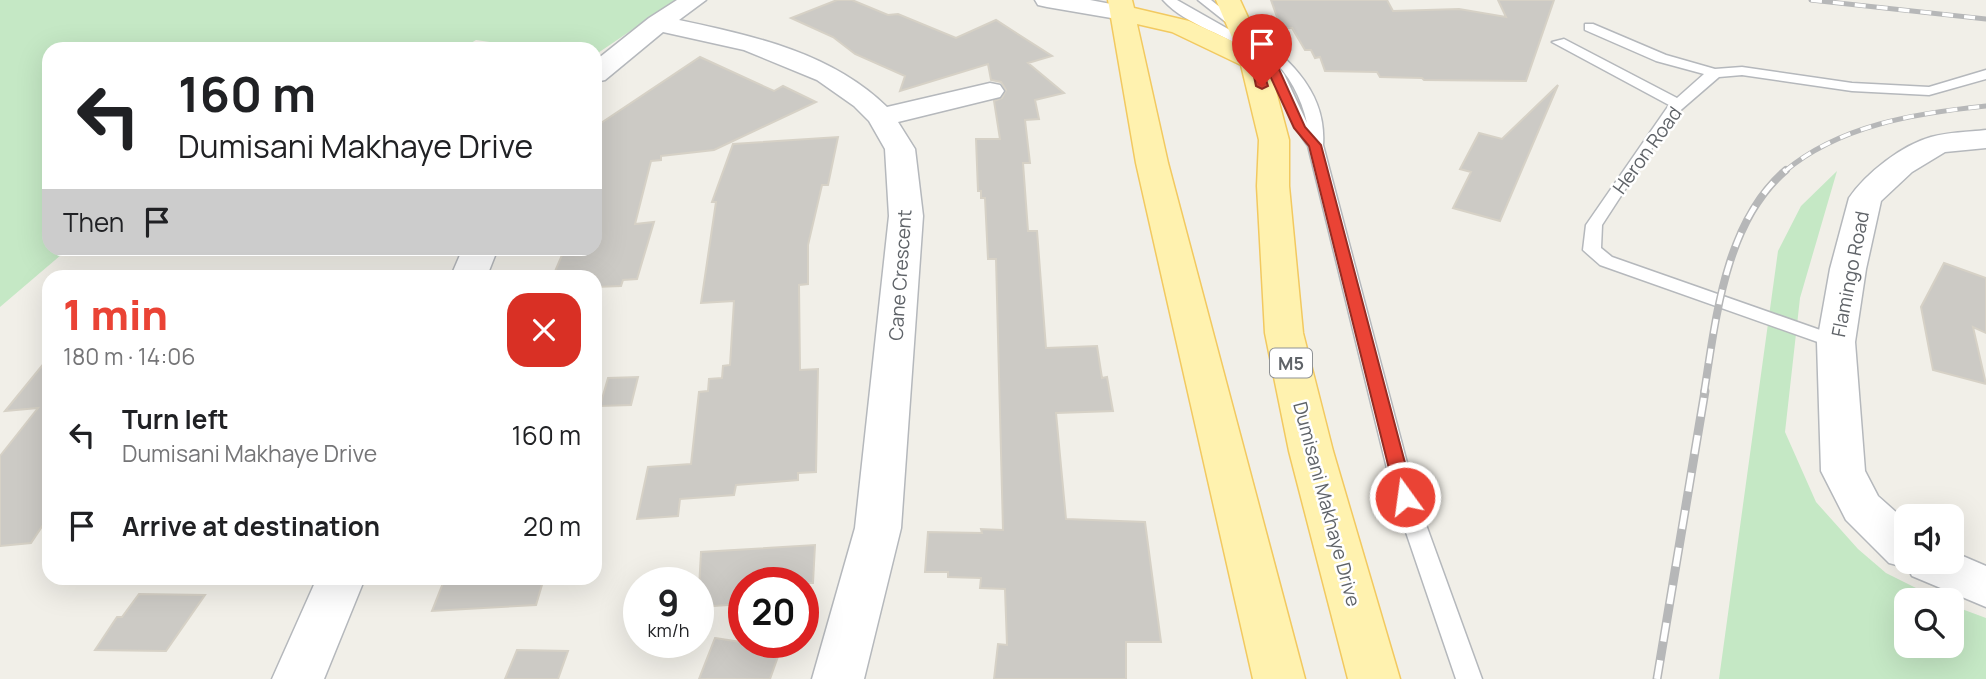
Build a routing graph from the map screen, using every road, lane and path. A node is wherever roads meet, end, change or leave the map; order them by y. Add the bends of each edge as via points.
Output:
1 (694, 0) edge
2 (1047, 0) edge
3 (1204, 0) edge
4 (1182, 3) edge
5 (1122, 7) edge
6 (658, 23) junction
7 (1589, 27) dead end
8 (1244, 35) edge
9 (1559, 42) dead end
10 (602, 68) edge
11 (1715, 73) junction
12 (1986, 74) edge
13 (990, 91) dead end
14 (1678, 104) junction
15 (881, 117) junction
16 (1986, 139) edge
17 (1315, 145) junction
18 (1836, 342) junction
19 (1894, 539) edge
20 (1956, 574) edge
21 (338, 585) edge
22 (1986, 587) edge
23 (298, 679) edge
24 (838, 679) edge
25 (1279, 679) edge
26 (1374, 679) edge
27 (1469, 679) edge

1 - 6 street
2 - 5 street
3 - 8 lane
4 - 5 main road
4 - 8 lane
5 - 8 main road via 1180,26
5 - 25 main road via 1153,163
6 - 10 street
6 - 15 street, Cane Crescent via 785,56 827,74
7 - 11 lane via 1661,58
8 - 17 lane via 1272,67 1300,128
8 - 17 lane via 1282,57 1297,77 1318,127
8 - 26 main road, Dumisani Makhaye Drive / M5 via 1274,140 1284,333 1311,452
9 - 14 lane
11 - 12 lane via 1742,71 1852,87 1929,91
11 - 14 lane, Heron Road
13 - 15 street
14 - 18 lane, Heron Road via 1594,225 1592,250 1606,261
15 - 24 street, Cane Crescent via 900,149 906,216 878,528
16 - 18 street, Flamingo Road via 1938,144 1900,165 1865,198
17 - 27 lane via 1405,497
18 - 19 street, Flamingo Road via 1843,471 1861,508
20 - 22 street
21 - 23 street

